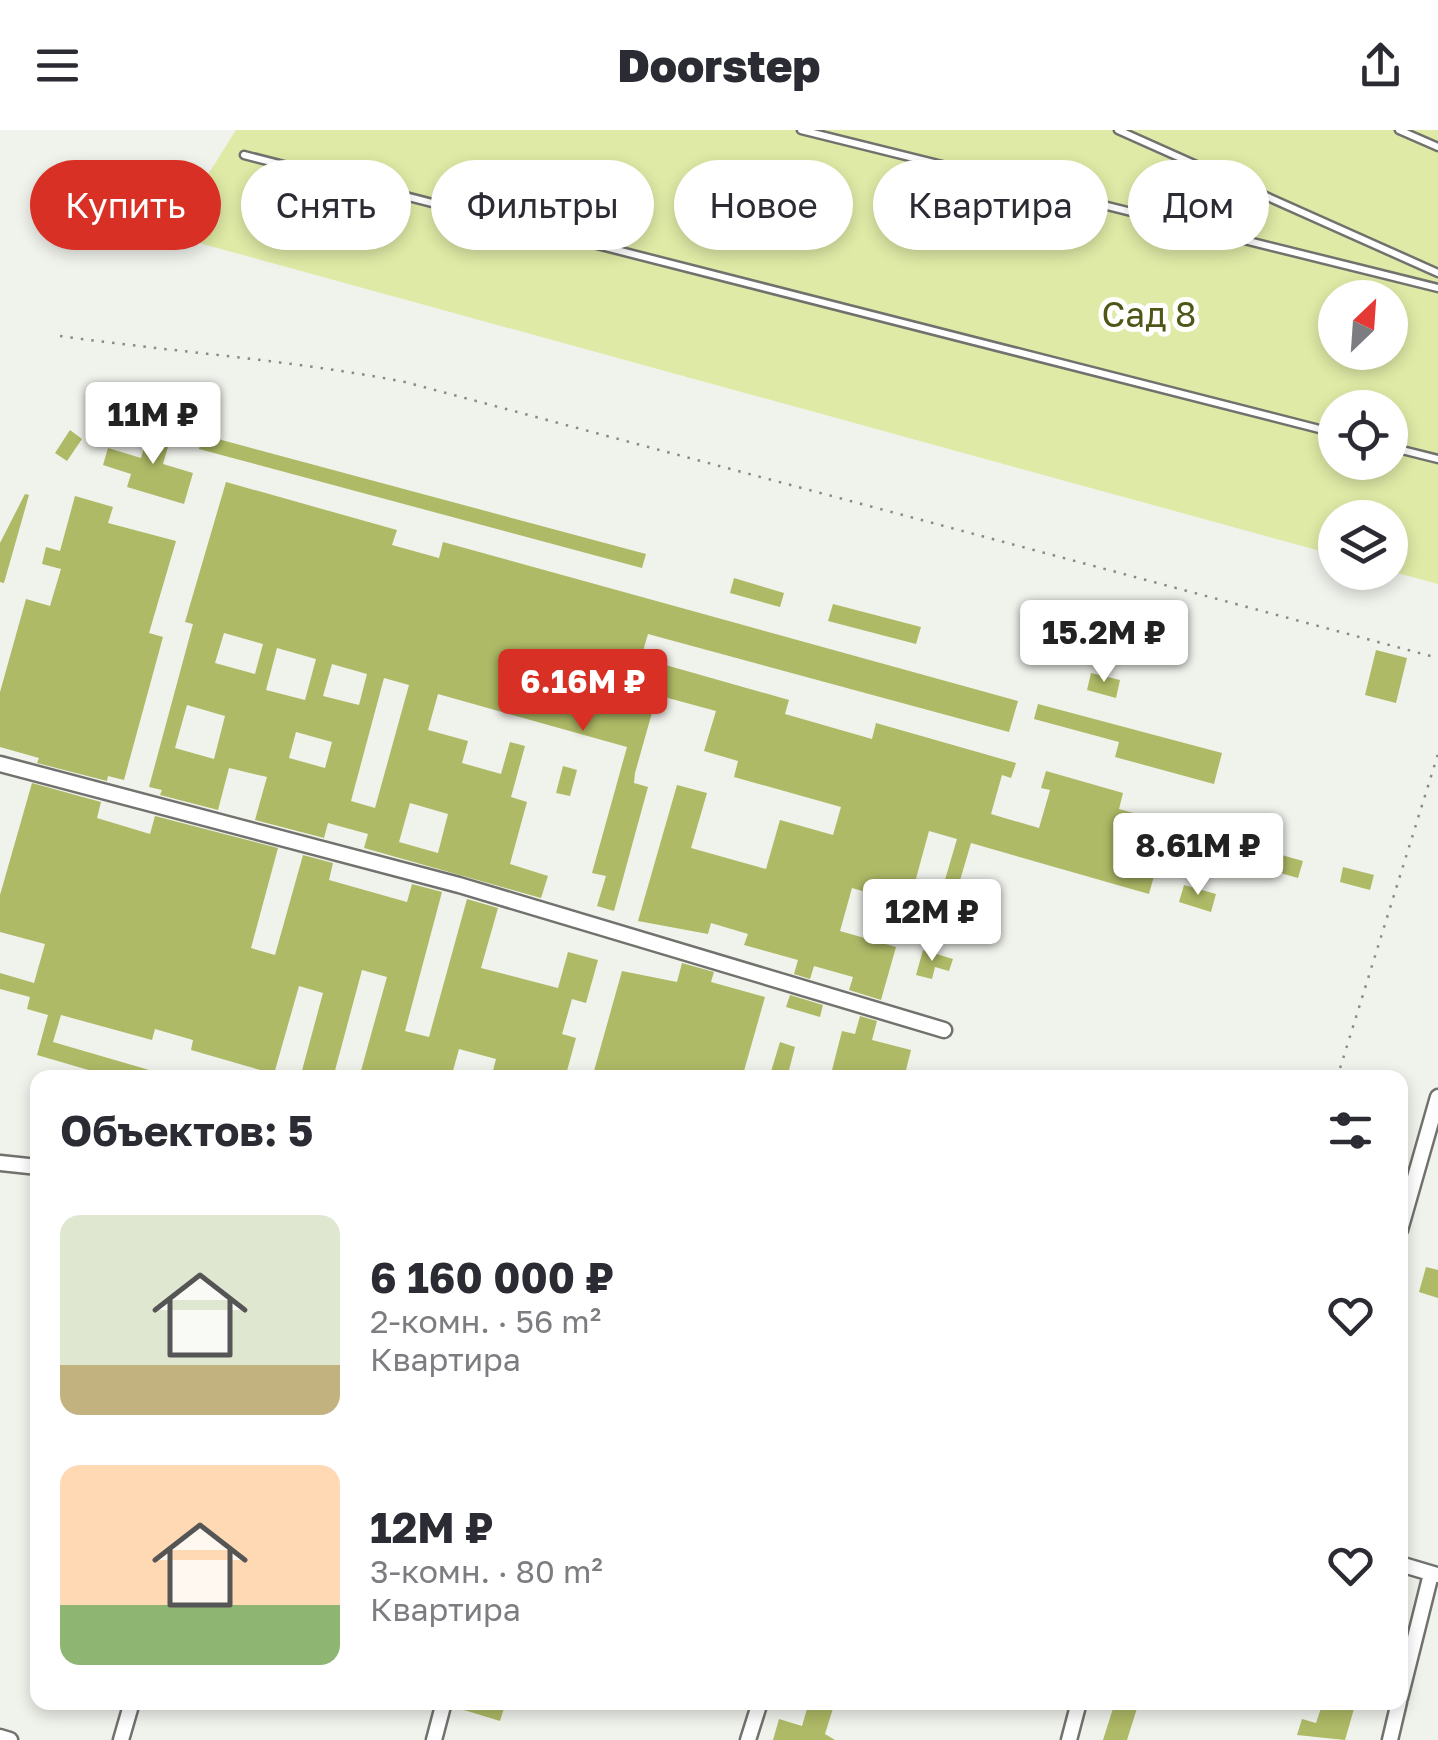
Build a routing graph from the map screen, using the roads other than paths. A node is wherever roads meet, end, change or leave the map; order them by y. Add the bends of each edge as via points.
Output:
1 (801, 130) edge
2 (1118, 130) edge
3 (1399, 130) edge
4 (1438, 147) edge
5 (244, 155) dead end
6 (1438, 273) edge
7 (1438, 288) edge
8 (1318, 429) edge
9 (1408, 452) edge
10 (1438, 459) edge
11 (0, 764) edge
12 (944, 1030) dead end
13 (1438, 1097) edge
14 (0, 1163) edge
15 (30, 1165) edge
16 (1408, 1202) edge
17 (1408, 1567) edge
18 (1435, 1575) edge
19 (1408, 1671) edge
20 (130, 1710) edge
21 (442, 1710) edge
22 (757, 1710) edge
23 (1077, 1710) edge
24 (1398, 1710) edge
25 (0, 1738) edge
26 (10, 1740) edge
27 (121, 1740) edge
28 (434, 1740) edge
29 (748, 1740) edge
30 (1068, 1740) edge
31 (1390, 1740) edge

1 - 7 lane
2 - 6 lane
3 - 4 lane
5 - 8 lane
9 - 10 lane
11 - 12 street via 441,880
13 - 16 street
14 - 15 street
17 - 18 street
18 - 19 street
20 - 27 street
21 - 28 street
22 - 29 street
23 - 30 street
24 - 31 street
25 - 26 street

